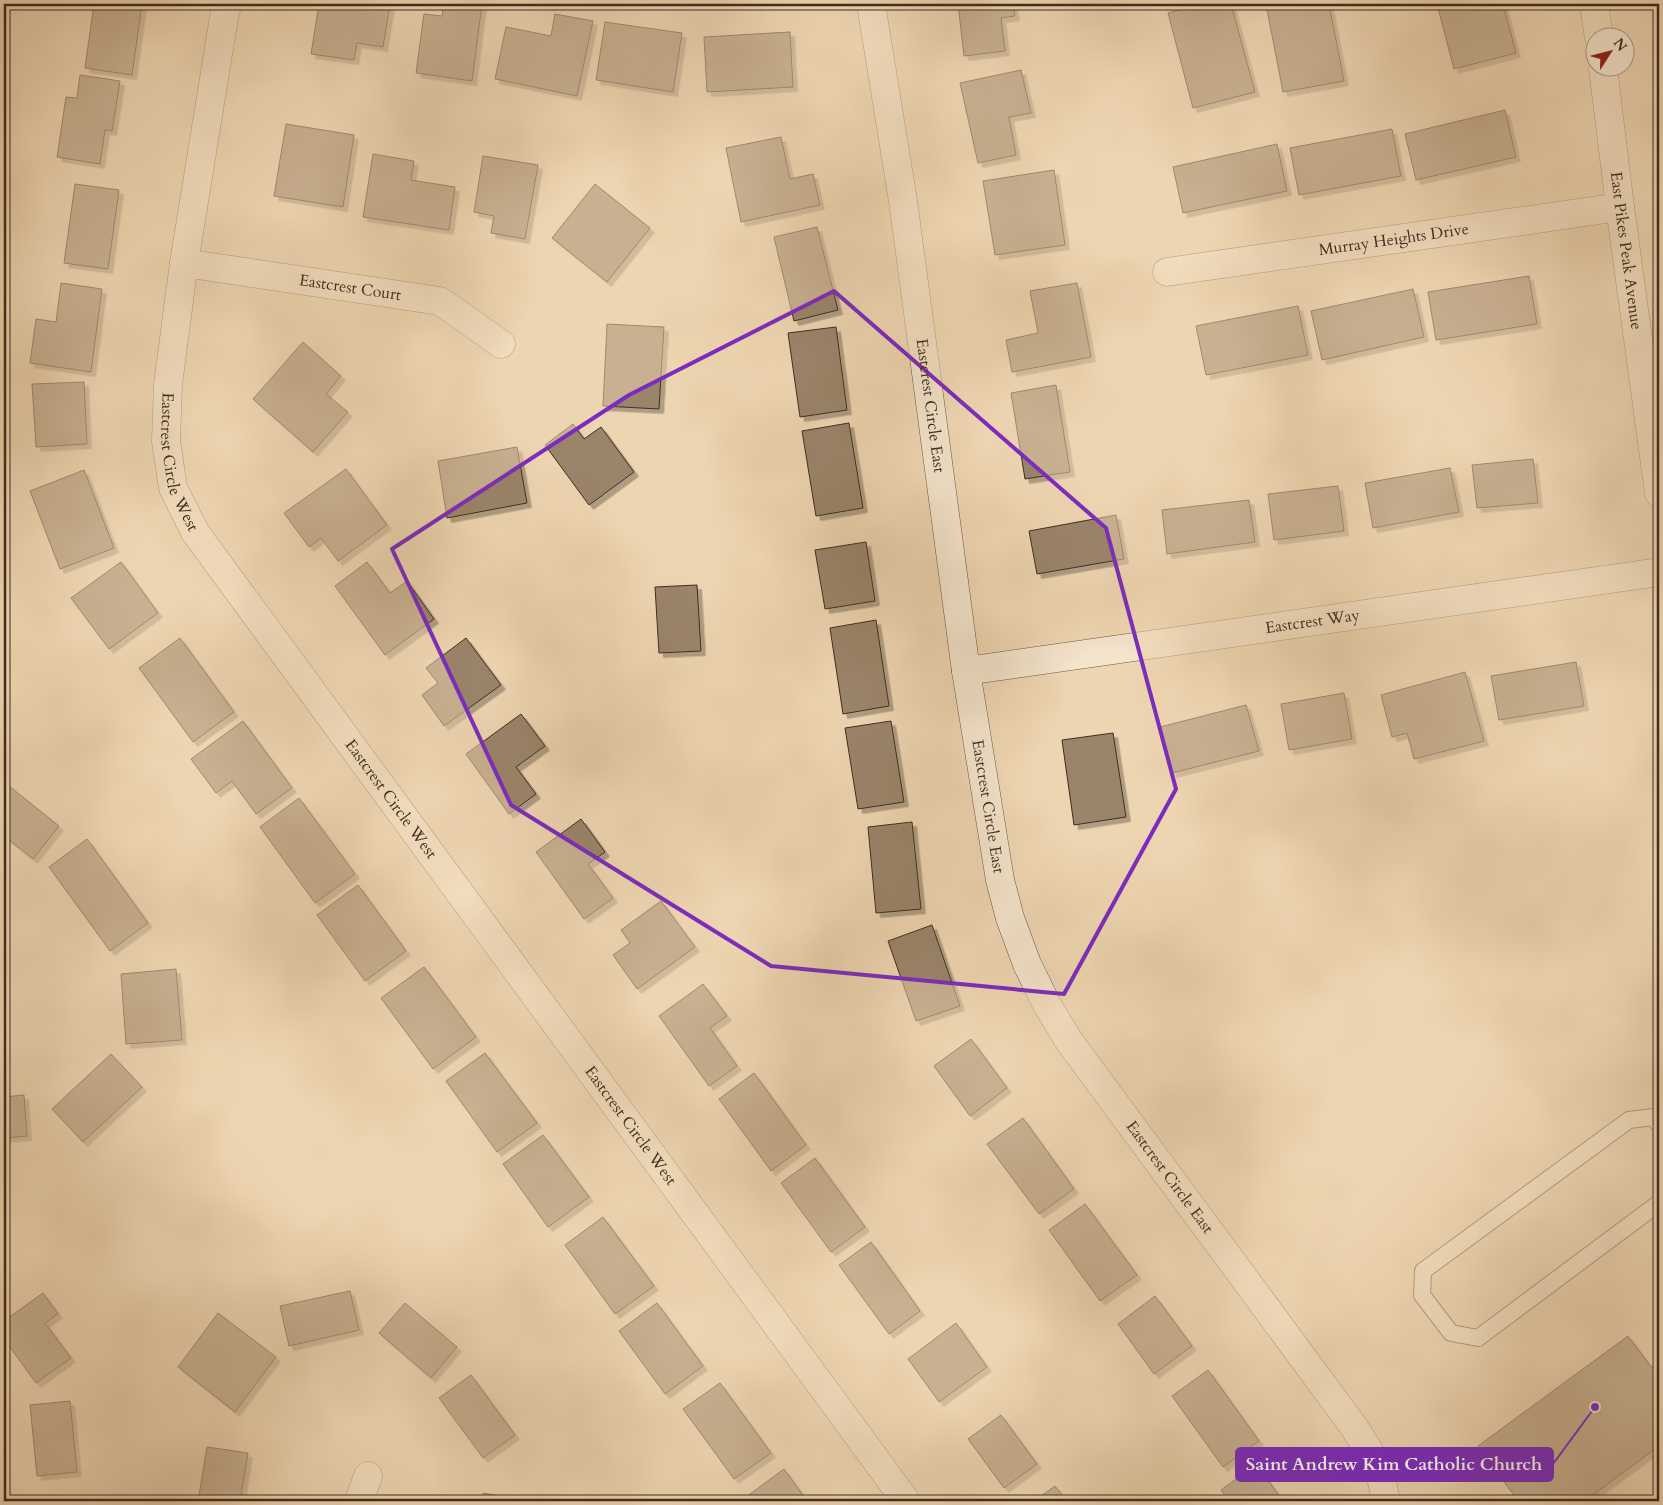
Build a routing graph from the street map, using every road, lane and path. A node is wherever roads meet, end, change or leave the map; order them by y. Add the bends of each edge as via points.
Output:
1 (228, 4) edge
2 (871, 4) edge
3 (1594, 4) edge
4 (1598, 28) edge
5 (1604, 78) edge
6 (1620, 207) junction
7 (184, 263) junction
8 (1167, 272) dead end
9 (501, 344) dead end
10 (1659, 493) edge
11 (1659, 572) edge
12 (966, 671) junction
13 (1659, 1125) edge
14 (1659, 1203) edge
15 (368, 1476) dead end
16 (359, 1501) edge
17 (906, 1501) edge
18 (1386, 1501) edge

1 - 7 street, Eastcrest Circle West
2 - 12 street, Eastcrest Circle East via 903,201
3 - 4 street
5 - 6 street, East Pikes Peak Avenue
6 - 8 street, Murray Heights Drive
6 - 10 street, East Pikes Peak Avenue
7 - 9 street, Eastcrest Court via 440,301
7 - 17 street, Eastcrest Circle West via 168,384 166,440 173,488 195,532
11 - 12 street, Eastcrest Way
12 - 18 street, Eastcrest Circle East via 1000,880 1027,964 1046,1003 1069,1042 1354,1427 1380,1468
13 - 14 lane via 1654,1117 1629,1120 1423,1271 1422,1295 1451,1333 1478,1338
15 - 16 street

